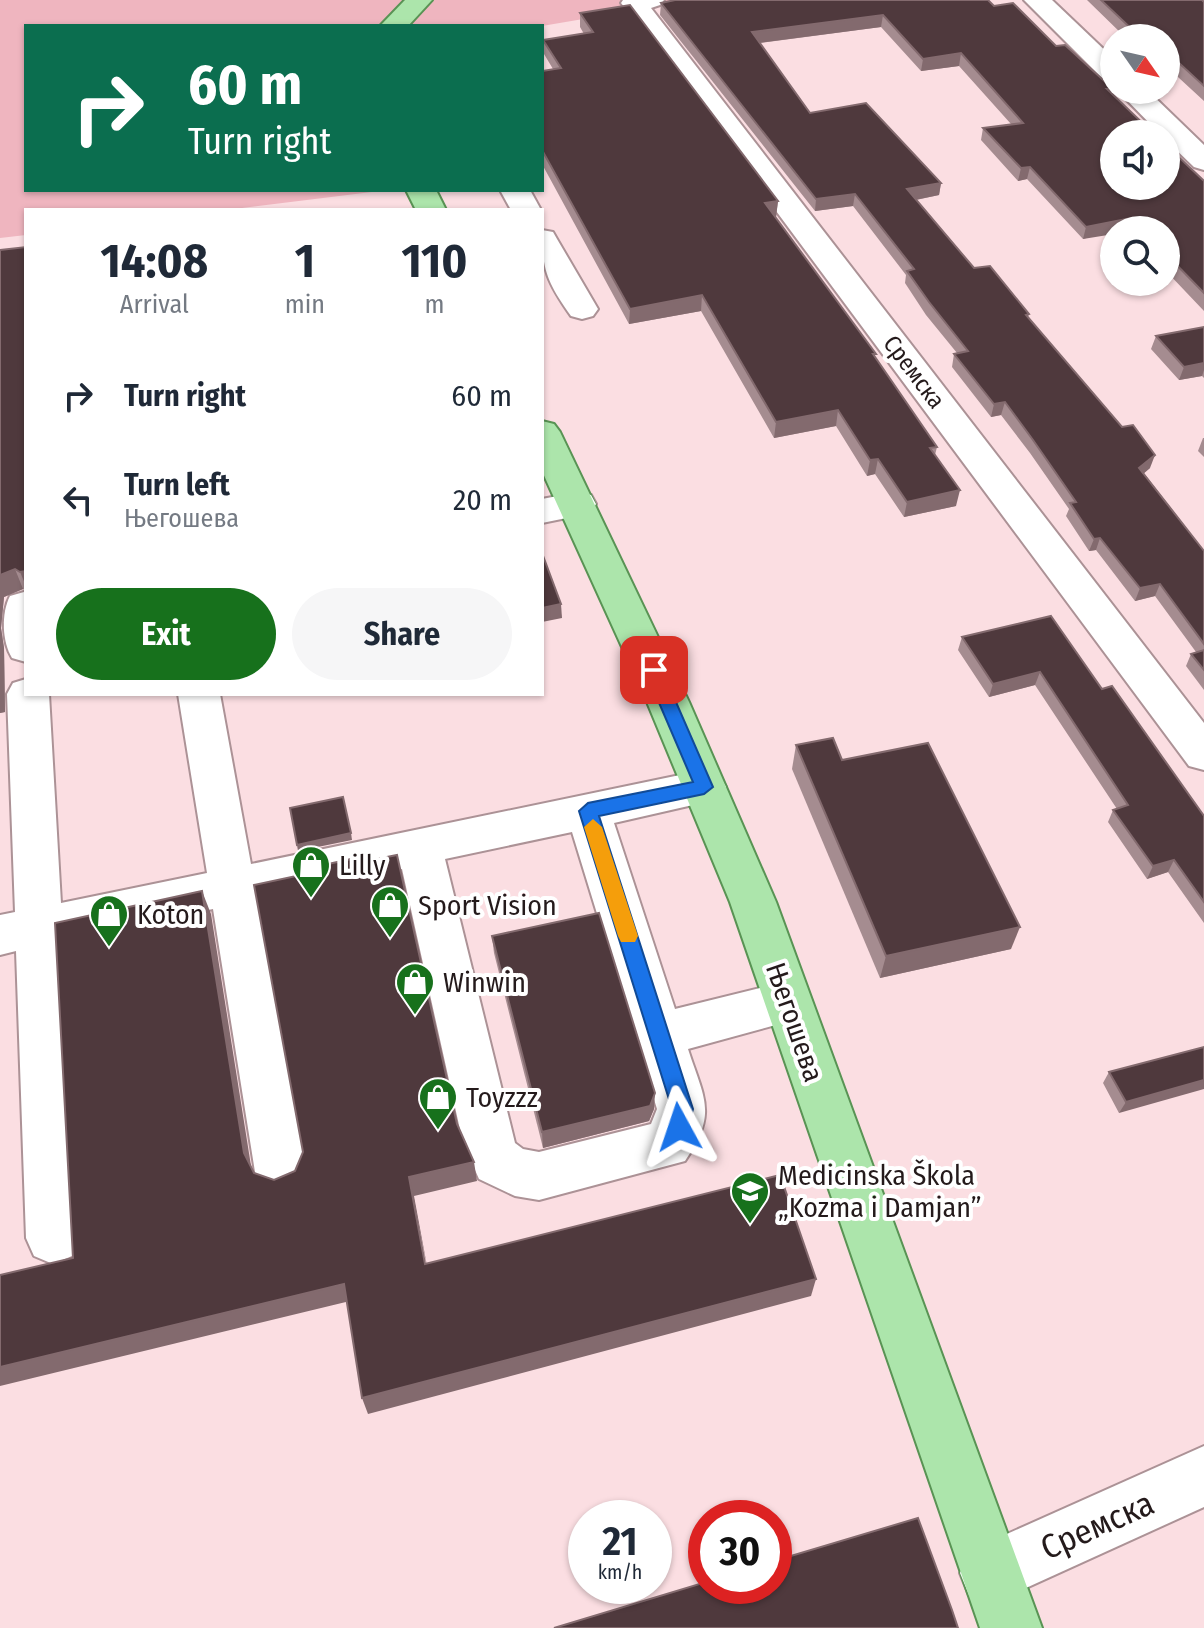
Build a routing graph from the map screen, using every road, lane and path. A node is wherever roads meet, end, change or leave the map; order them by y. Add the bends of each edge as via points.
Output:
1 (419, 0) edge
2 (651, 0) edge
3 (1037, 0) edge
4 (394, 24) edge
5 (1100, 61) edge
6 (1145, 104) edge
7 (1204, 161) edge
8 (544, 242) edge
9 (582, 309) dead end
10 (544, 440) edge
11 (560, 508) edge
12 (28, 696) edge
13 (199, 696) edge
14 (1204, 754) edge
15 (704, 787) junction
16 (588, 811) junction
17 (419, 845) junction
18 (232, 884) junction
19 (20, 930) edge
20 (788, 1002) junction
21 (659, 1035) junction
22 (281, 1172) dead end
23 (53, 1238) dead end
24 (1204, 1476) edge
25 (991, 1573) junction
26 (1011, 1628) edge

1 - 4 main road
2 - 14 street, Сремска via 634,3
3 - 5 street
6 - 7 street
8 - 9 street
10 - 11 main road, Његошева
11 - 15 main road, Његошева
12 - 19 street
13 - 18 street
15 - 16 street
15 - 20 main road, Његошева
16 - 17 street
16 - 21 street
17 - 18 street
17 - 21 street via 497,1162 539,1176 667,1144 679,1127 682,1109
18 - 19 street
18 - 22 street
19 - 23 street
20 - 21 street
20 - 25 main road, Његошева
24 - 25 street, Сремска
25 - 26 main road, Његошева

